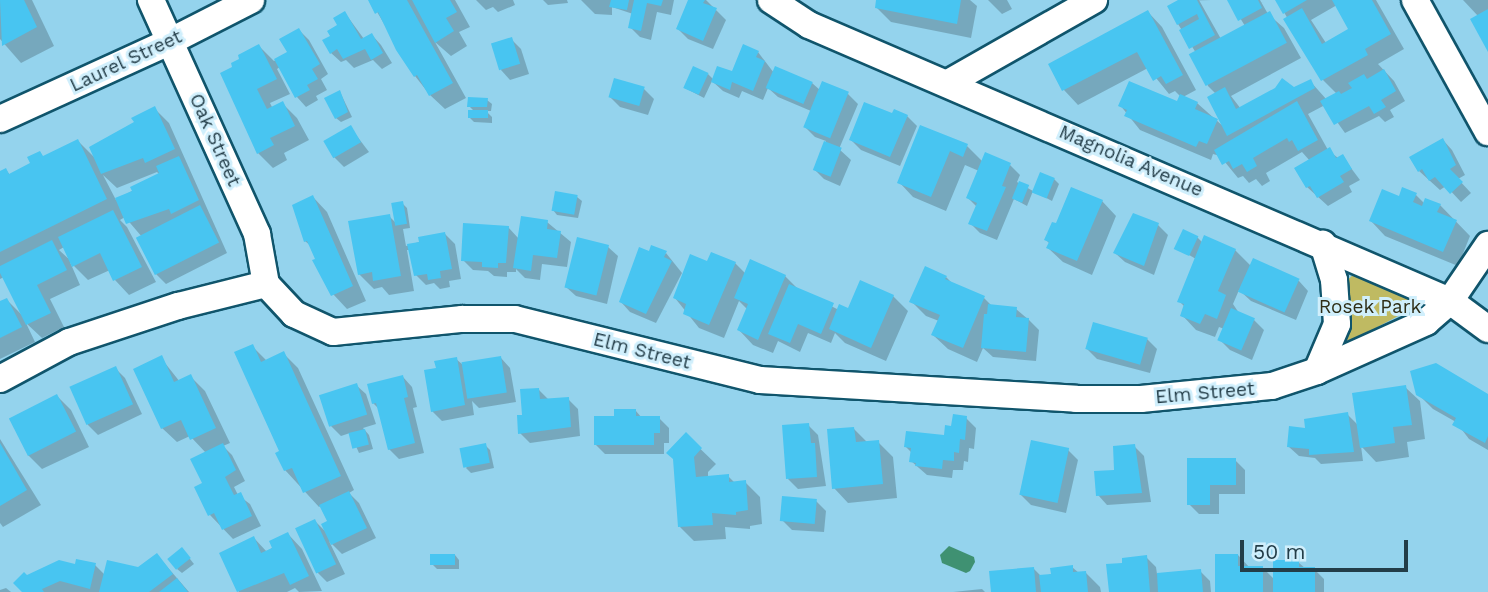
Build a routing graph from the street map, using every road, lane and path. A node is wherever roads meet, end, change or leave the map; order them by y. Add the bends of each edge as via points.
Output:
1 (151, 0) edge
2 (251, 0) edge
3 (771, 0) edge
4 (1094, 0) edge
5 (1415, 0) edge
6 (171, 41) junction
7 (948, 83) junction
8 (0, 119) edge
9 (1488, 132) edge
10 (1324, 244) junction
11 (1488, 246) edge
12 (266, 284) junction
13 (1450, 301) junction
14 (1488, 329) edge
15 (1317, 371) junction
16 (0, 379) edge

1 - 6 street, Oak Street
2 - 6 street, Laurel Street
3 - 7 street, Magnolia Avenue via 809,25
4 - 7 street
5 - 9 street
6 - 8 street, Laurel Street
6 - 12 street, Oak Street via 257,234
7 - 10 street, Magnolia Avenue
10 - 13 street, Magnolia Avenue
10 - 15 street via 1334,280 1337,324
11 - 13 street, Elm Street
12 - 15 street, Elm Street via 294,314 333,332 462,319 515,319 760,380 1141,399 1272,386
12 - 16 street via 178,306 69,342
13 - 14 street, Magnolia Avenue
13 - 15 street, Elm Street via 1426,322

